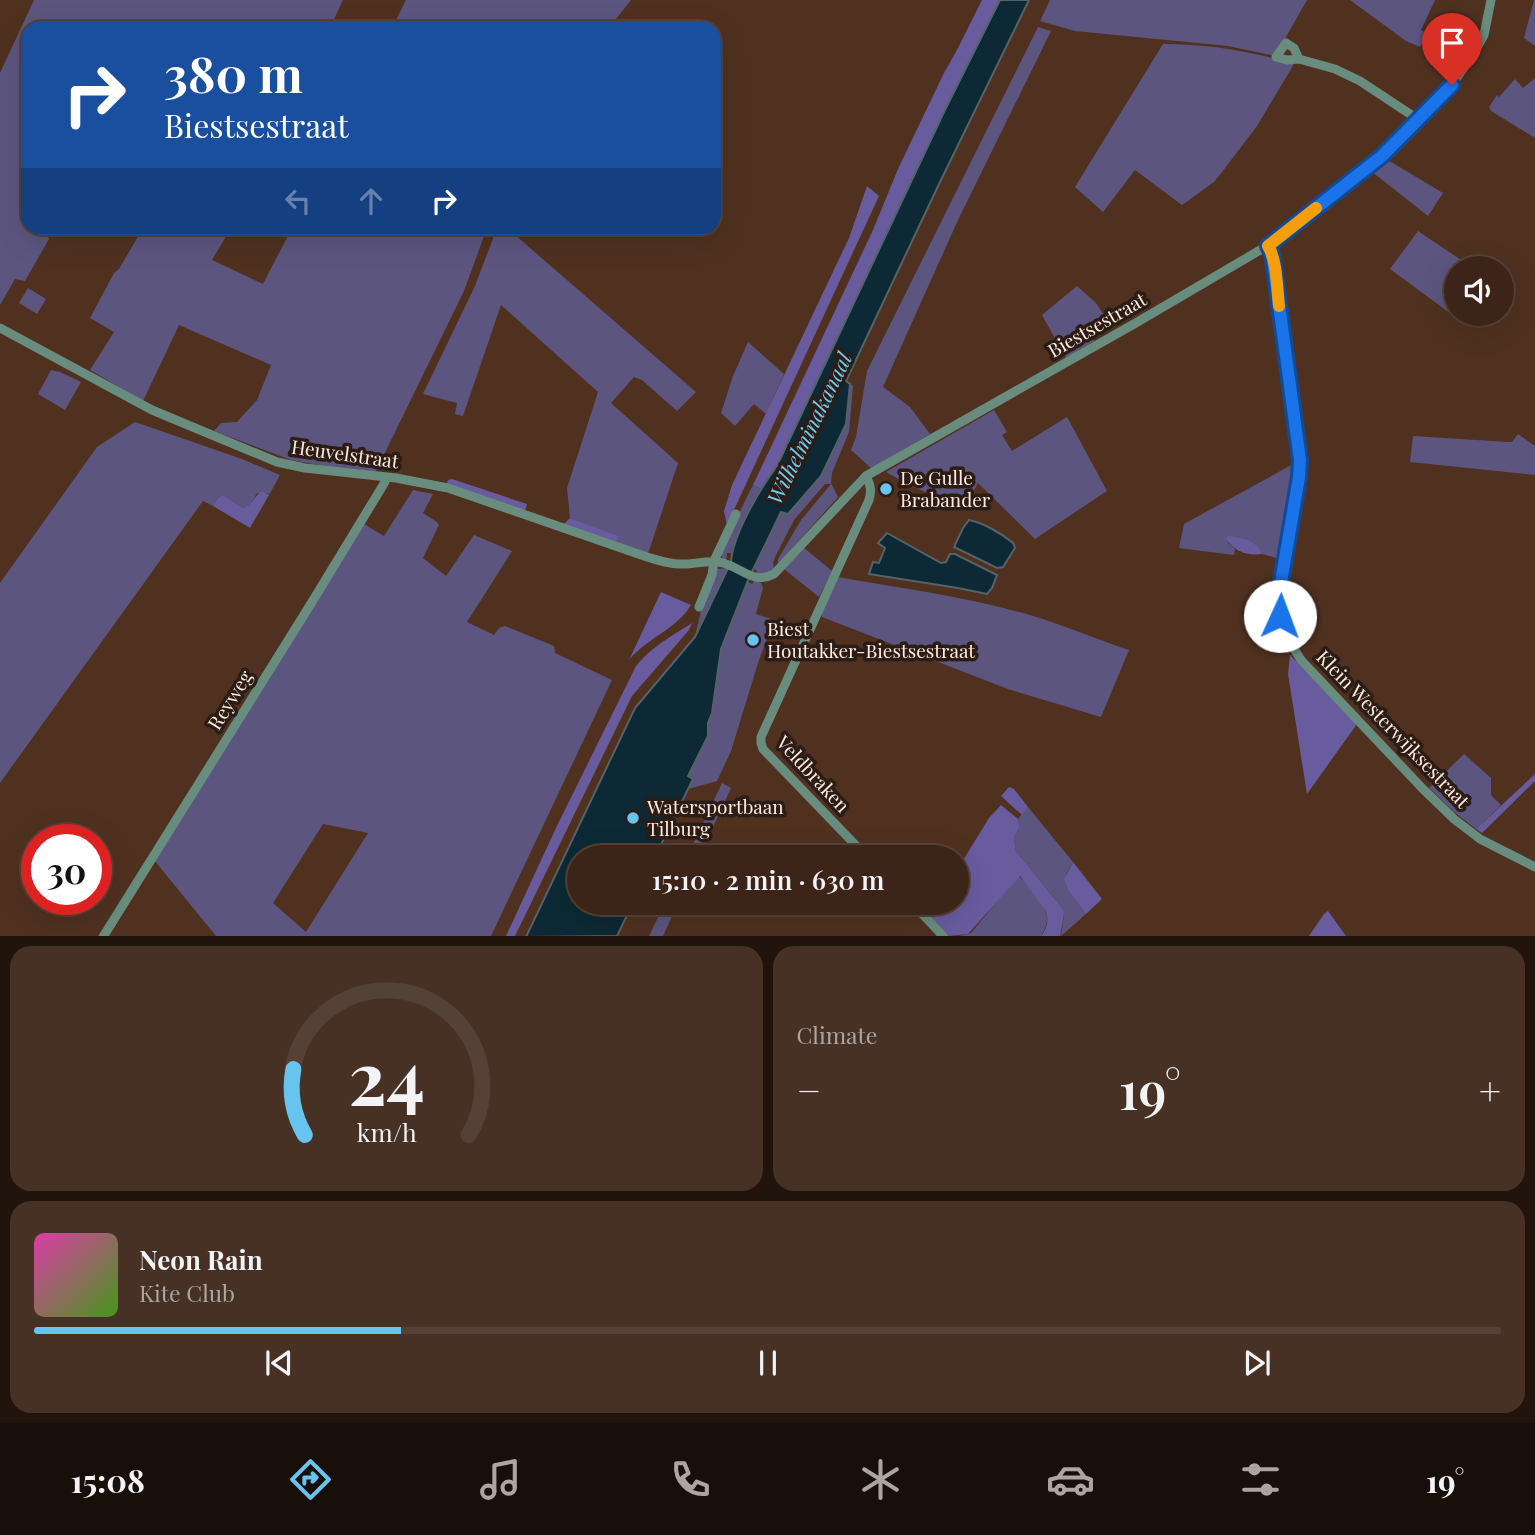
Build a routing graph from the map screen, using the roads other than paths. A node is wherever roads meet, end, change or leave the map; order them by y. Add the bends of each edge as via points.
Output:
1 (1491, 0) edge
2 (1299, 59) dead end
3 (1419, 120) junction
4 (1268, 246) junction
5 (0, 328) edge
6 (866, 475) junction
7 (385, 482) dead end
8 (736, 514) dead end
9 (662, 561) joint
10 (714, 561) junction
11 (699, 607) dead end
12 (856, 845) edge
13 (1535, 867) edge
14 (924, 915) edge
15 (103, 936) edge
16 (944, 936) edge

1 - 3 street, Biestsestraat via 1484,35 1474,53
2 - 3 street via 1360,81
3 - 4 street, Biestsestraat via 1382,156
4 - 6 street, Biestsestraat
4 - 13 street, Klein Westerwijksestraat via 1300,452 1280,594 1286,636 1301,660 1454,819 1488,844
5 - 9 street, Heuvelstraat via 152,410 277,462 448,488
6 - 10 street, Biestsestraat via 774,574 756,578
6 - 12 street, Veldbraken via 869,500 761,737 764,748
7 - 15 street, Reyweg
8 - 10 street
9 - 10 street, Biestsestraat
10 - 11 street
14 - 16 street

